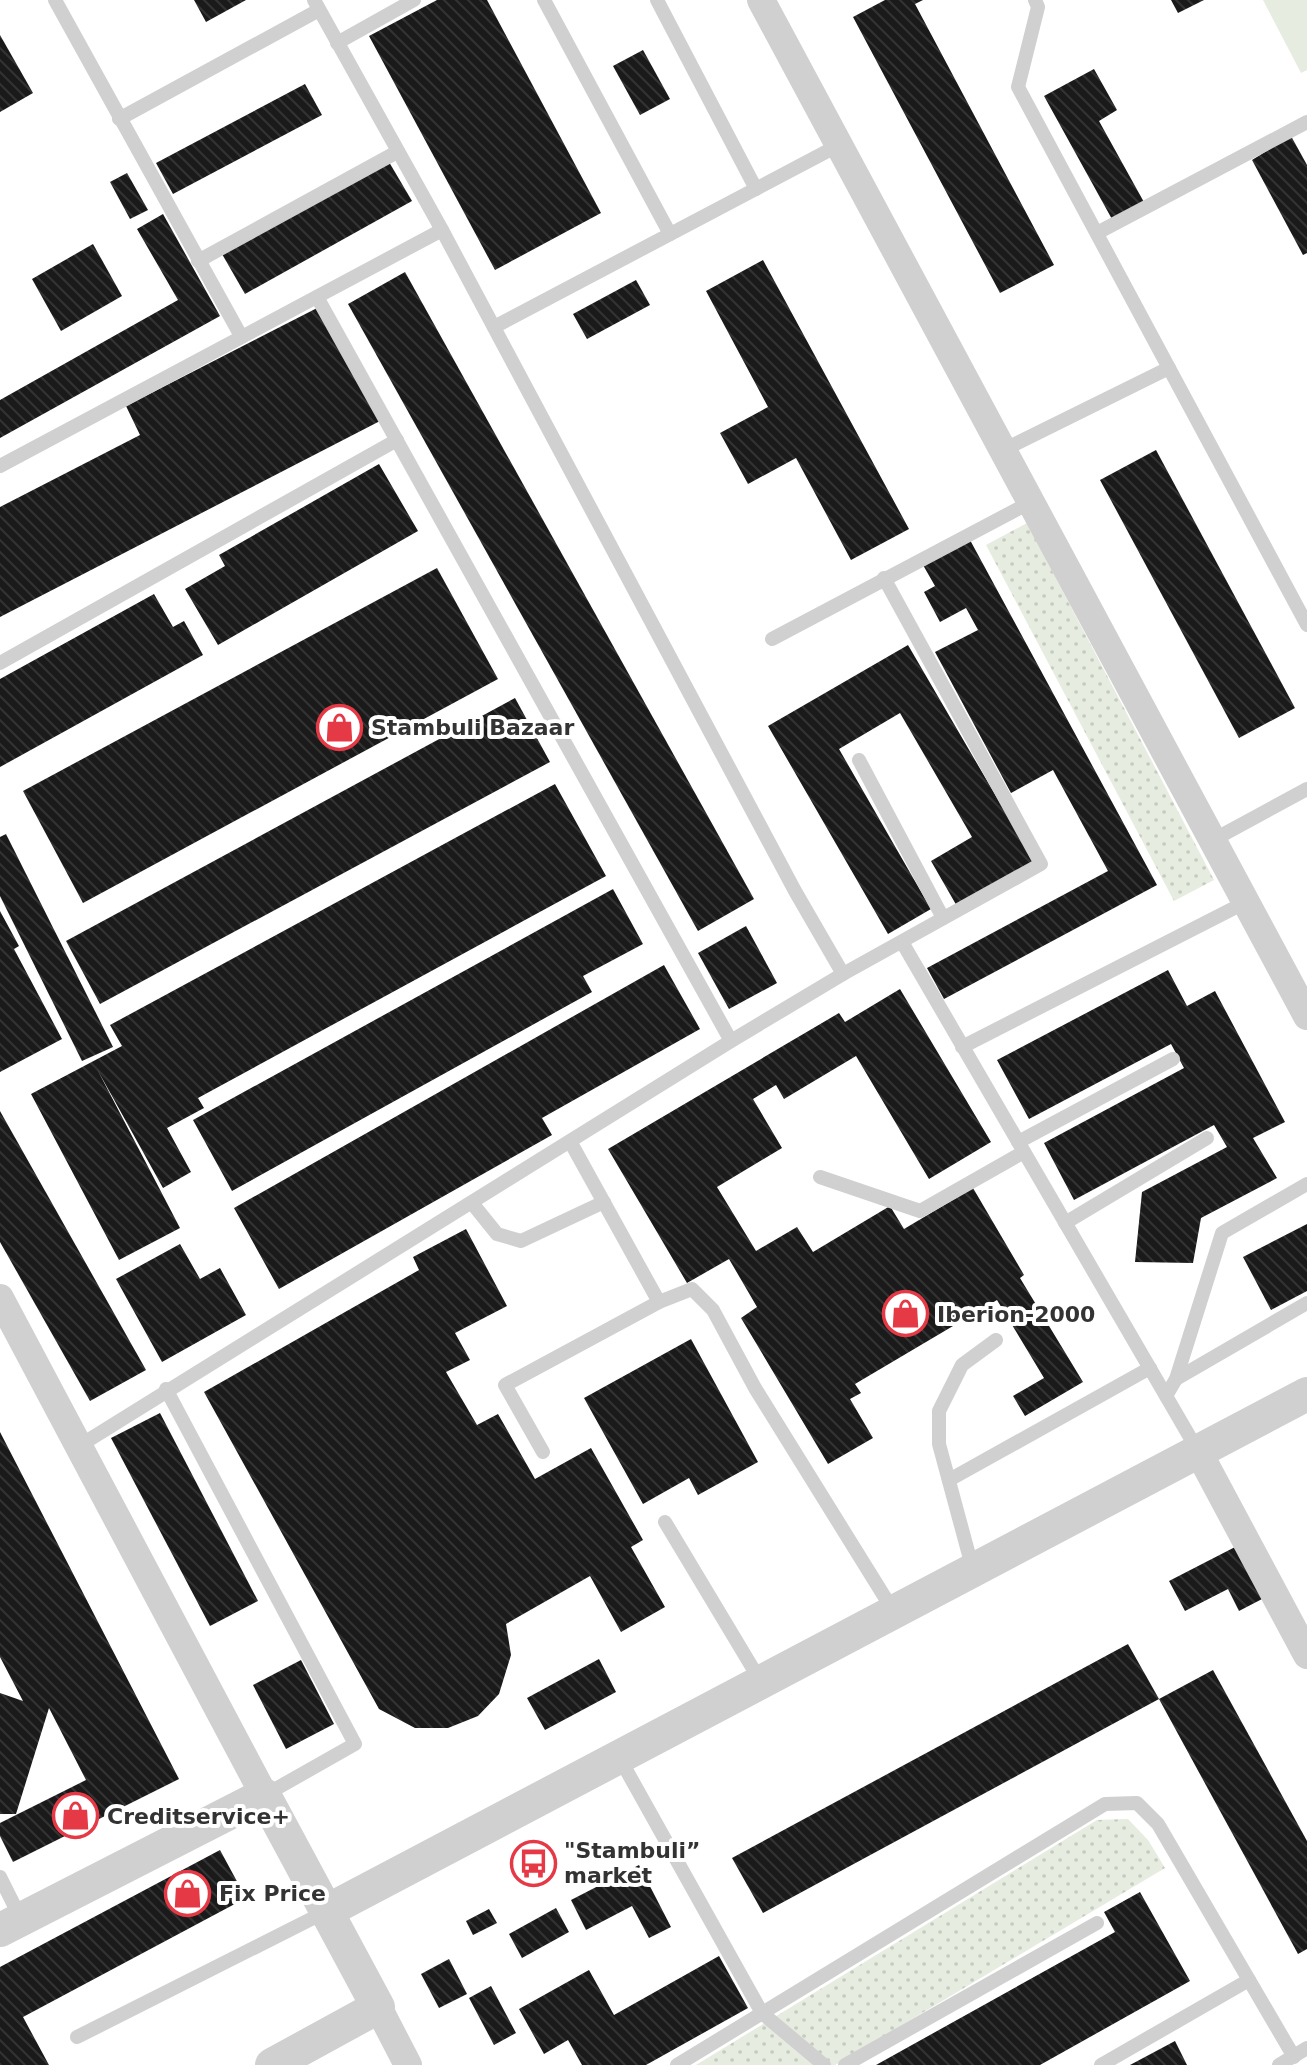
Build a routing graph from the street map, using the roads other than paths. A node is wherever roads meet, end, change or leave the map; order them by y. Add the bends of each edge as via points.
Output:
1 (55, 0) edge
2 (414, 0) edge
3 (544, 0) edge
4 (657, 0) edge
5 (761, 0) edge
6 (1041, 2) edge
7 (317, 5) edge
8 (337, 43) junction
9 (119, 119) junction
10 (1307, 122) edge
11 (839, 145) junction
12 (397, 152) junction
13 (756, 189) junction
14 (442, 230) junction
15 (1097, 233) junction
16 (670, 234) junction
17 (198, 261) junction
18 (317, 297) junction
19 (494, 327) junction
20 (241, 336) junction
21 (1169, 368) junction
22 (397, 440) junction
23 (1003, 450) junction
24 (0, 466) edge
25 (1031, 502) junction
26 (884, 578) junction
27 (1307, 625) edge
28 (772, 639) dead end
29 (0, 663) edge
30 (859, 760) dead end
31 (1307, 789) edge
32 (1213, 840) junction
33 (1246, 902) junction
34 (943, 918) junction
35 (902, 942) junction
36 (843, 974) junction
37 (1307, 1016) edge
38 (731, 1041) junction
39 (962, 1047) junction
40 (1173, 1059) dead end
41 (1207, 1138) dead end
42 (571, 1143) junction
43 (1021, 1147) junction
44 (820, 1177) dead end
45 (1307, 1184) edge
46 (604, 1202) junction
47 (472, 1203) junction
48 (1065, 1223) junction
49 (0, 1298) edge
50 (659, 1302) junction
51 (1307, 1303) edge
52 (996, 1340) dead end
53 (1150, 1368) junction
54 (1176, 1379) junction
55 (166, 1389) junction
56 (1307, 1394) edge
57 (1166, 1396) junction
58 (79, 1446) junction
59 (1198, 1451) junction
60 (543, 1452) dead end
61 (949, 1480) junction
62 (665, 1522) dead end
63 (974, 1570) junction
64 (894, 1612) junction
65 (1307, 1655) edge
66 (761, 1682) junction
67 (619, 1757) junction
68 (264, 1795) junction
69 (0, 1877) edge
70 (327, 1911) junction
71 (1097, 1923) dead end
72 (11, 1924) edge
73 (1249, 1980) junction
74 (378, 2007) junction
75 (762, 2013) junction
76 (77, 2037) dead end
77 (1307, 2048) edge
78 (1294, 2057) junction
79 (272, 2065) edge
80 (408, 2065) edge
81 (677, 2065) edge
82 (824, 2065) edge
83 (845, 2065) edge
84 (1101, 2065) edge
85 (1279, 2065) edge

1 - 9 lane
2 - 8 lane
3 - 16 lane
4 - 13 lane
5 - 11 street
6 - 15 lane via 1018,87
7 - 8 lane
7 - 9 lane
8 - 12 lane
9 - 17 lane
10 - 15 lane
11 - 13 lane
11 - 23 street
12 - 14 lane
12 - 17 lane
13 - 16 lane
14 - 18 lane
14 - 19 lane
15 - 21 lane
16 - 19 lane
17 - 20 lane
18 - 20 lane
18 - 22 lane
19 - 36 lane
20 - 24 lane
21 - 23 lane
21 - 27 lane
22 - 29 lane
22 - 38 lane
23 - 25 street
25 - 26 lane
25 - 32 street
26 - 28 lane
26 - 34 lane via 1041,864
30 - 34 lane
31 - 32 lane
32 - 33 street
33 - 37 street
33 - 39 lane
34 - 35 lane
35 - 36 lane
35 - 39 lane
36 - 38 lane
38 - 42 lane
39 - 43 lane
40 - 43 lane
41 - 48 lane
42 - 46 lane
42 - 47 lane
43 - 44 lane via 920,1211
43 - 48 lane
45 - 54 lane via 1222,1233
46 - 47 lane via 521,1241 497,1234
46 - 50 lane
47 - 55 lane
48 - 53 lane
49 - 58 street
50 - 60 lane via 505,1385
50 - 64 lane via 692,1289 713,1310 755,1388
51 - 54 lane
52 - 61 lane via 962,1365 939,1411 939,1444
53 - 57 lane
53 - 61 lane
54 - 57 lane
55 - 58 lane
55 - 68 lane via 355,1744
56 - 59 street
57 - 59 lane
58 - 68 street
59 - 63 street
59 - 65 street
61 - 63 lane
62 - 66 lane
63 - 64 street
64 - 66 street
66 - 67 street
67 - 70 street
67 - 75 lane
68 - 70 street
68 - 72 street
69 - 72 lane
70 - 74 street
70 - 76 lane
71 - 83 lane
73 - 75 lane via 1158,1824 1137,1803 1105,1804
73 - 78 lane
73 - 84 lane
74 - 79 street
74 - 80 street
75 - 81 lane
75 - 82 lane
77 - 78 lane
78 - 85 lane

